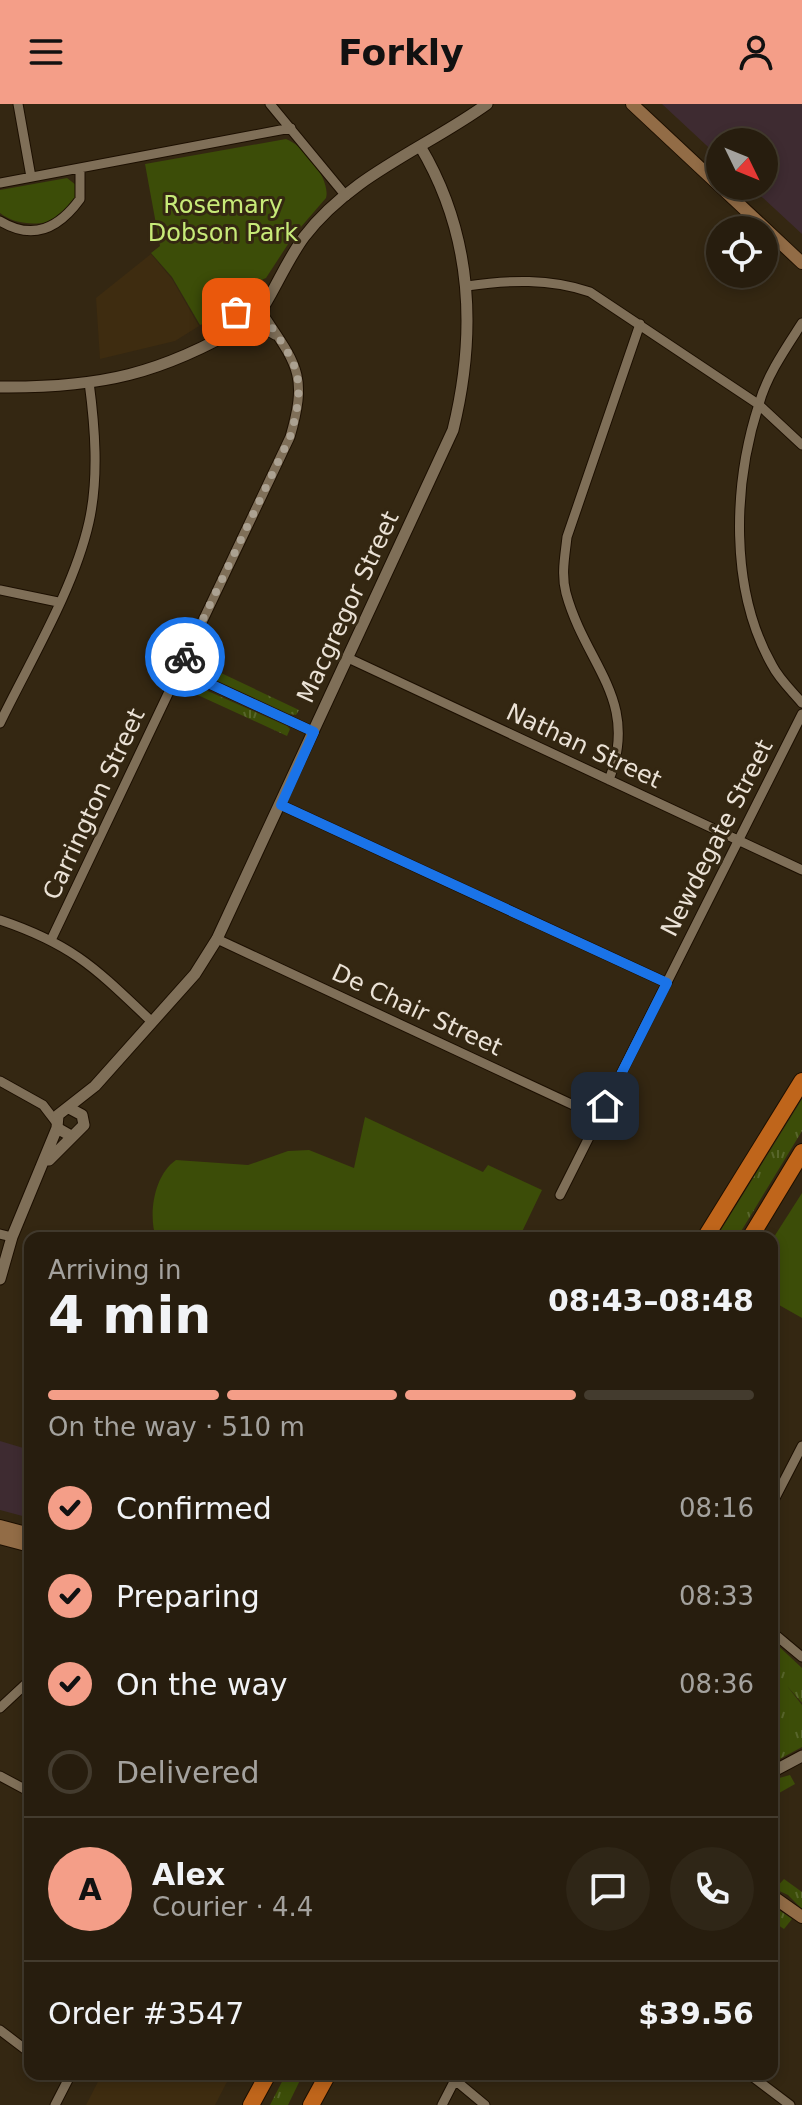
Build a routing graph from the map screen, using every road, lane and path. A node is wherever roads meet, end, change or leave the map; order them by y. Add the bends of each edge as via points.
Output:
1 (18, 104) edge
2 (270, 104) edge
3 (487, 104) edge
4 (632, 104) edge
5 (291, 128) junction
6 (420, 146) junction
7 (80, 170) junction
8 (31, 177) junction
9 (0, 183) edge
10 (346, 196) junction
11 (0, 221) edge
12 (802, 263) edge
13 (280, 275) junction
14 (467, 286) junction
15 (250, 295) junction
16 (236, 312) junction
17 (257, 317) junction
18 (802, 323) edge
19 (640, 324) junction
20 (221, 336) junction
21 (89, 382) junction
22 (0, 387) edge
23 (758, 404) junction
24 (802, 445) edge
25 (0, 590) edge
26 (58, 602) junction
27 (348, 658) junction
28 (180, 670) junction
29 (802, 703) edge
30 (802, 714) edge
31 (0, 723) edge
32 (314, 732) junction
33 (609, 780) junction
34 (281, 805) junction
35 (738, 841) junction
36 (802, 870) edge
37 (0, 920) edge
38 (52, 938) junction
39 (217, 939) junction
40 (667, 983) junction
41 (151, 1021) junction
42 (0, 1081) edge
43 (802, 1081) edge
44 (95, 1086) junction
45 (43, 1105) junction
46 (68, 1109) junction
47 (82, 1117) junction
48 (599, 1117) junction
49 (57, 1125) junction
50 (71, 1136) junction
51 (802, 1152) edge
52 (45, 1165) junction
53 (560, 1195) dead end
54 (709, 1232) edge
55 (754, 1232) edge
56 (6, 1236) edge
57 (0, 1279) edge
58 (802, 1446) edge
59 (799, 1461) edge
60 (778, 1494) edge
61 (0, 1526) edge
62 (24, 1532) edge
63 (0, 1538) edge
64 (24, 1544) edge
65 (778, 1637) edge
66 (802, 1657) edge
67 (24, 1686) edge
68 (0, 1708) edge
69 (801, 1758) edge
70 (778, 1769) edge
71 (0, 1776) edge
72 (24, 1789) edge
73 (778, 1900) edge
74 (802, 1917) edge
75 (0, 2030) edge
76 (24, 2048) edge
77 (66, 2080) edge
78 (254, 2080) edge
79 (265, 2080) edge
80 (312, 2080) edge
81 (325, 2080) edge
82 (455, 2080) edge
83 (460, 2080) edge
84 (757, 2080) edge
85 (55, 2105) edge
86 (244, 2105) edge
87 (251, 2105) edge
88 (300, 2105) edge
89 (311, 2105) edge
90 (442, 2105) edge
91 (485, 2105) edge
92 (790, 2105) edge

1 - 8 street
2 - 5 street
3 - 6 street
4 - 12 main road
5 - 7 street
5 - 10 street
6 - 10 street
6 - 14 street, Macgregor Street via 455,225
7 - 8 street
7 - 11 street via 80,199 56,225 25,232
8 - 9 street
10 - 13 street via 304,237
13 - 15 street
13 - 17 street
14 - 19 street via 513,281 569,285
14 - 27 street, Macgregor Street via 468,353 453,430
15 - 16 street via 239,300
15 - 17 street via 259,298
16 - 17 street
16 - 20 street
17 - 20 street
17 - 28 street, Carrington Street via 292,355 300,383 298,408 290,437
18 - 23 street
19 - 23 street
19 - 33 street via 567,537 563,565 576,620 620,716 621,738
20 - 21 street via 171,364
21 - 22 street
21 - 26 street via 93,496 81,549
23 - 24 street
23 - 29 street via 742,469 747,591 756,633 773,668
25 - 26 street
26 - 31 street
27 - 32 street, Macgregor Street
27 - 33 street, Nathan Street
28 - 32 street
28 - 38 street, Carrington Street
30 - 35 street, Newdegate Street
32 - 34 street, Macgregor Street
33 - 35 street, Nathan Street
34 - 39 street, Macgregor Street
34 - 40 street
35 - 36 street, Nathan Street
35 - 40 street, Newdegate Street
37 - 38 street
38 - 41 street via 94,966
39 - 41 street, Macgregor Street via 195,974
39 - 48 street, De Chair Street
40 - 48 street, Newdegate Street
41 - 44 street, Macgregor Street
42 - 45 street
43 - 54 highway
44 - 46 street, Macgregor Street
44 - 47 street, Macgregor Street
45 - 46 street
45 - 49 street
46 - 47 street
46 - 49 street, Macgregor Street
47 - 50 street, Macgregor Street via 82,1129
48 - 53 street, Newdegate Street
49 - 50 street
49 - 52 street
50 - 52 street
51 - 55 highway
52 - 56 street
56 - 57 street
58 - 59 street
59 - 60 street
61 - 62 main road
63 - 64 main road
65 - 66 street
67 - 68 street
69 - 70 street
71 - 72 street
73 - 74 main road
75 - 76 street
77 - 85 street
78 - 86 highway
79 - 87 highway
80 - 88 highway
81 - 89 highway
82 - 90 street
83 - 91 street
84 - 92 street

